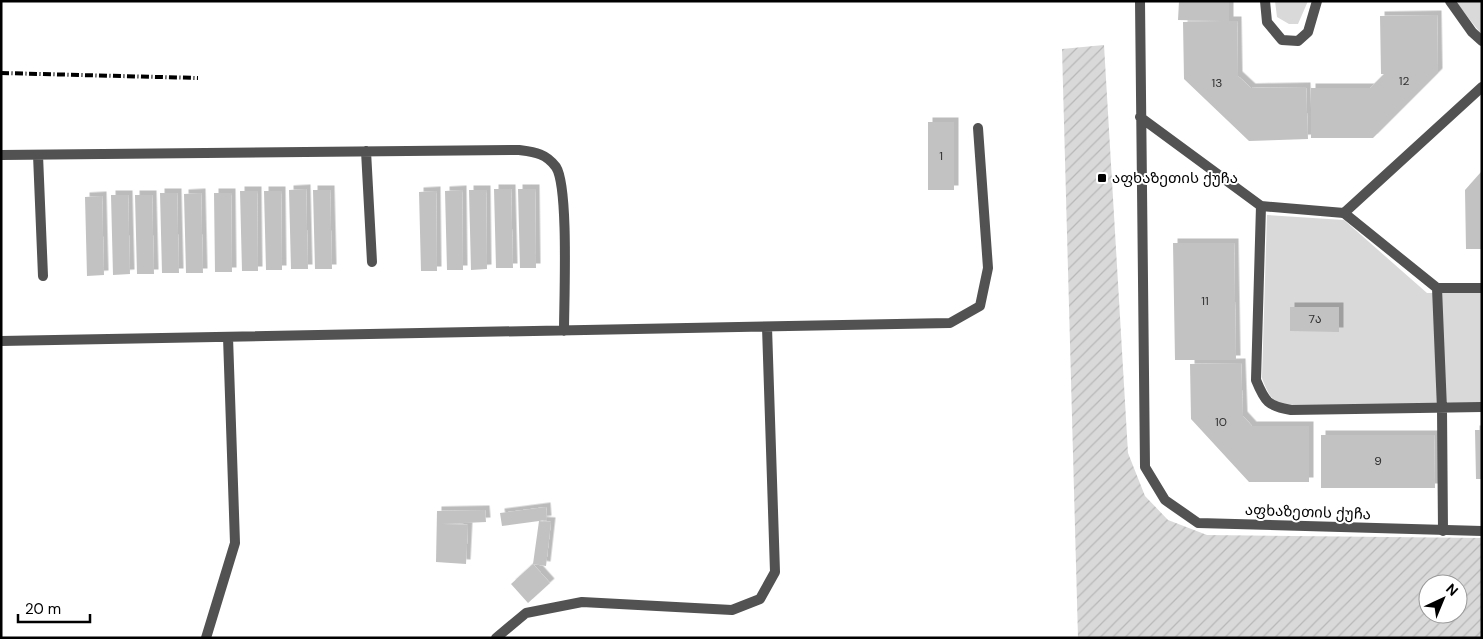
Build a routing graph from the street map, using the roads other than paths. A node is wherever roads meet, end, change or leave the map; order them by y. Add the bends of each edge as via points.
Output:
1 (1140, 1) edge
2 (1264, 1) edge
3 (1317, 1) edge
4 (1450, 1) edge
5 (1482, 42) edge
6 (1482, 87) edge
7 (1140, 117) junction
8 (978, 128) dead end
9 (366, 151) junction
10 (1, 155) edge
11 (38, 155) junction
12 (1261, 206) junction
13 (1344, 213) junction
14 (372, 262) dead end
15 (43, 276) dead end
16 (1437, 288) junction
17 (1482, 288) edge
18 (767, 326) junction
19 (564, 331) junction
20 (228, 337) junction
21 (1, 341) edge
22 (1482, 408) edge
23 (1442, 409) junction
24 (1443, 531) junction
25 (1482, 531) edge
26 (206, 638) edge
27 (496, 638) edge

1 - 7 street, აფხაზეთის ქუჩა
2 - 3 street via 1267,22 1282,40 1298,41 1308,32
4 - 5 street
6 - 13 street
7 - 12 street
7 - 24 street, აფხაზეთის ქუჩა via 1146,467 1165,500 1198,523
8 - 18 street via 988,268 980,306 950,323
9 - 11 street
9 - 14 street
9 - 19 street via 519,150 542,153 556,167 563,198
10 - 11 street
11 - 15 street
12 - 13 street
12 - 23 street via 1256,380 1263,398 1274,407 1291,410
13 - 16 street
16 - 17 street
16 - 23 street
18 - 19 street
18 - 27 street via 775,572 760,599 732,610 582,602 526,613
19 - 20 street
20 - 21 street
20 - 26 street via 235,543
22 - 23 street
23 - 24 street
24 - 25 street, აფხაზეთის ქუჩა

